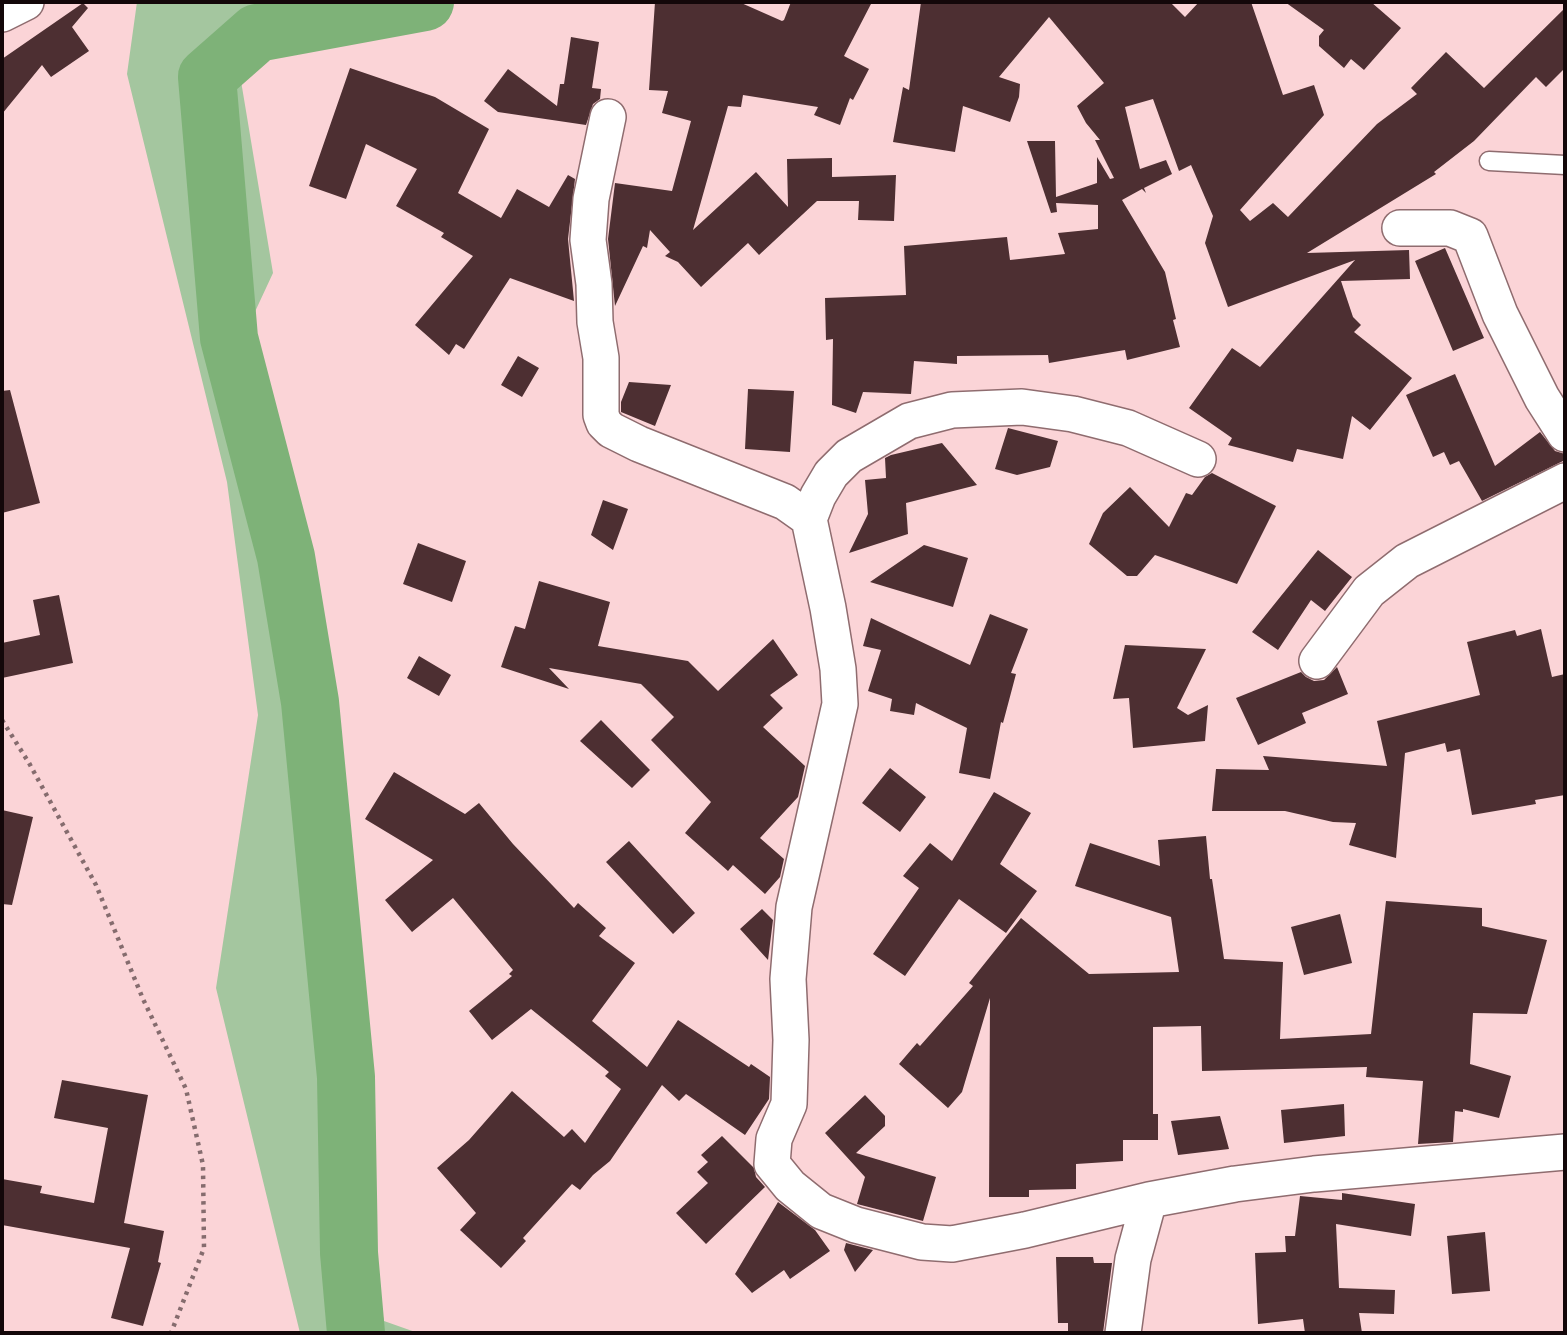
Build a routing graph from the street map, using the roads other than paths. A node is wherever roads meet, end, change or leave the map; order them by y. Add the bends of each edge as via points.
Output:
1 (608, 117) dead end
2 (1489, 160) dead end
3 (1565, 165) edge
4 (1400, 228) dead end
5 (1565, 434) edge
6 (1198, 459) dead end
7 (1565, 481) edge
8 (809, 519) junction
9 (1317, 661) dead end
10 (1565, 1152) edge
11 (1149, 1200) junction
12 (1123, 1333) edge

1 - 8 street via 591,199 589,240 604,423 639,444 785,502
2 - 3 lane
4 - 5 street via 1450,228 1470,236 1500,314
6 - 8 street via 1128,428 1073,414 1022,407 952,410 909,422 849,456 831,474
7 - 9 street via 1407,561 1369,591
8 - 11 street via 828,608 841,704 794,906 788,979 789,1104 774,1139 772,1164 821,1211 922,1242 952,1244 980,1239
10 - 11 street via 1314,1174
11 - 12 street via 1133,1259

